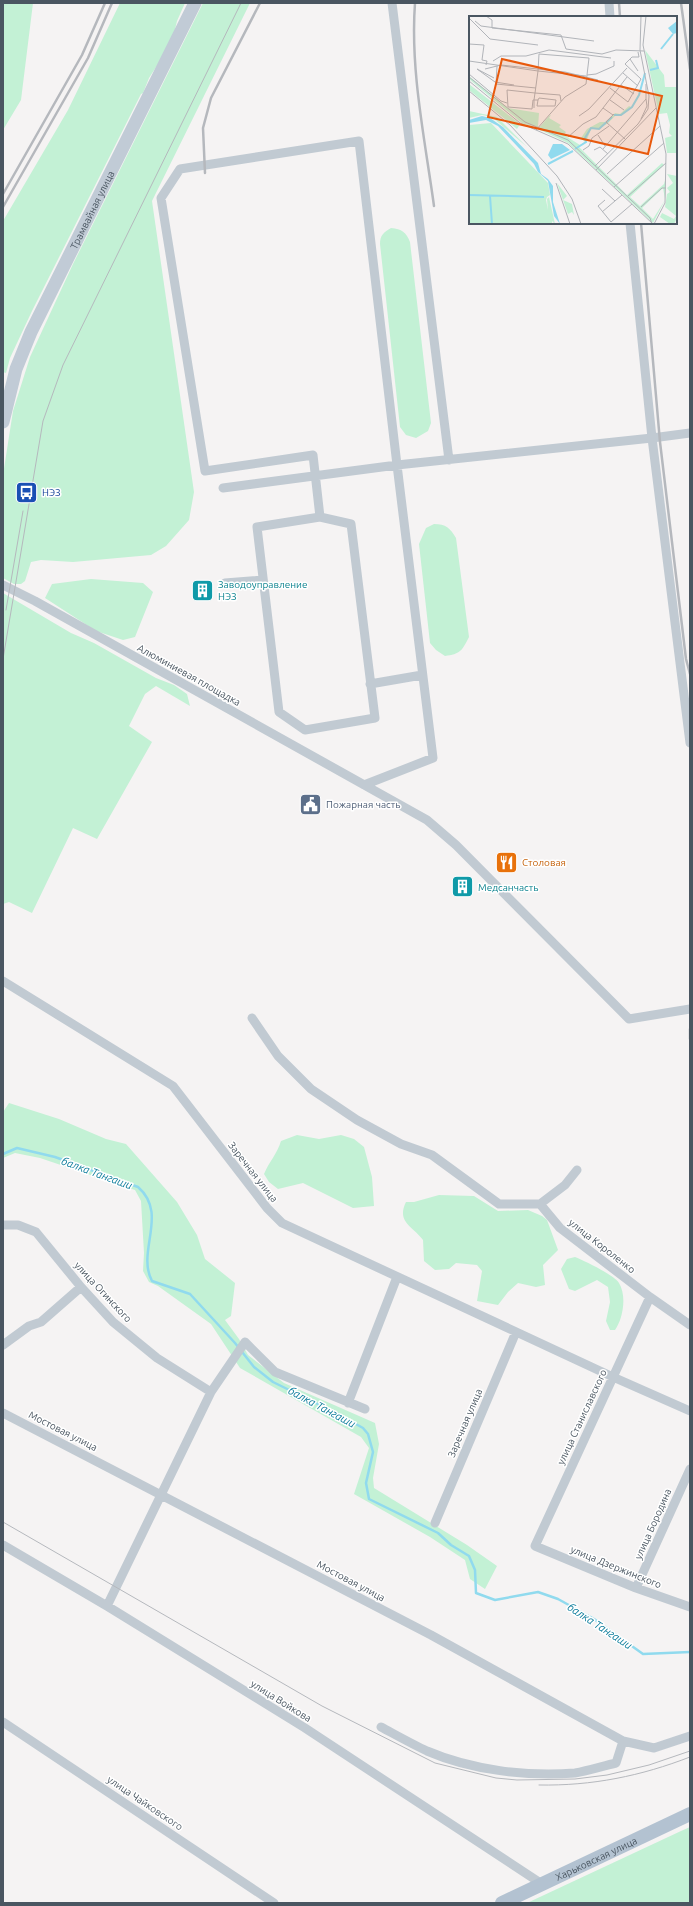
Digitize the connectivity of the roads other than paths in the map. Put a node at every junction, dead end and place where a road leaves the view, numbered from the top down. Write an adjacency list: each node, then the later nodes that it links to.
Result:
1 (195, 3): 6 (main road, Трамвайная улица)
2 (392, 3): 9 (street)
3 (609, 3): 4 (street)
4 (610, 16)
5 (630, 224): 8 (street)
6 (3, 422)
7 (690, 433): 8 (street)
8 (652, 438): 9 (street); 19 (street)
9 (449, 460): 10 (street)
10 (397, 466): 11 (street); 11 (street); 17 (street)
11 (315, 476): 12 (street); 13 (street)
12 (223, 488)
13 (320, 517): 14 (street); 18 (street)
14 (263, 580): 15 (street); 18 (street)
15 (225, 583)
16 (3, 585): 20 (street, Алюминиевая площадка)
17 (422, 675): 18 (street); 20 (street)
18 (370, 684)
19 (690, 743)
20 (364, 785): 22 (street, Алюминиевая площадка)
21 (3, 981): 27 (street, Заречная улица)
22 (690, 1009)
23 (252, 1018): 25 (street)
24 (577, 1170): 25 (street)
25 (540, 1204): 29 (street, улица Короленко)
26 (3, 1225): 28 (street, улица Огинского)
27 (397, 1277): 31 (street, Заречная улица); 35 (street)
28 (81, 1287): 32 (street); 34 (street, улица Огинского)
29 (650, 1297): 30 (street, улица Короленко); 33 (street, улица Станиславского)
30 (690, 1324)
31 (516, 1332): 33 (street, Заречная улица); 41 (street, Заречная улица)
32 (3, 1345)
33 (613, 1377): 37 (street, Заречная улица); 43 (street, улица Станиславского)
34 (211, 1392): 35 (street); 40 (street)
35 (348, 1403): 36 (street)
36 (365, 1409)
37 (690, 1411)
38 (3, 1413): 40 (street, Мостовая улица)
39 (690, 1469): 44 (street, улица Бородина)
40 (160, 1493): 45 (street); 50 (street, Мостовая улица)
41 (435, 1523)
42 (3, 1545): 45 (street, улица Войкова)
43 (535, 1546): 44 (street, улица Дзержинского)
44 (636, 1588): 46 (street, улица Дзержинского)
45 (107, 1606): 52 (street, улица Войкова)
46 (690, 1607)
47 (3, 1722): 53 (street, улица Чайковского)
48 (381, 1727): 50 (street)
49 (690, 1736): 50 (street, Мостовая улица)
50 (623, 1741)
51 (690, 1814): 52 (main road, Харьковская улица)
52 (542, 1884): 54 (main road, Харьковская улица)
53 (274, 1903)
54 (502, 1903)

